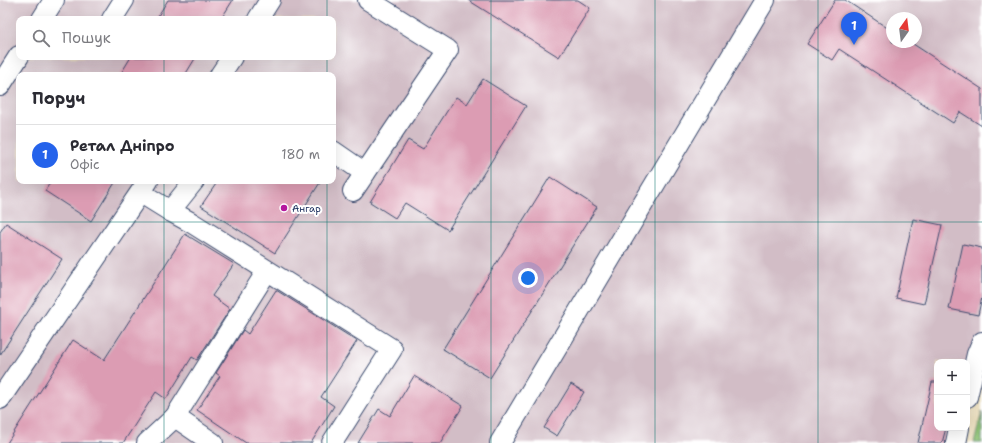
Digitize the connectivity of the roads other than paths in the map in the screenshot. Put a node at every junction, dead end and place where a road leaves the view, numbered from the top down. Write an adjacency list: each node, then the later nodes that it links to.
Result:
1 (54, 0): 6 (street)
2 (124, 0): 7 (street)
3 (270, 0): 8 (street)
4 (368, 0): 14 (street)
5 (764, 0): 28 (street)
6 (44, 16)
7 (114, 16)
8 (260, 16)
9 (16, 60): 12 (street)
10 (230, 60): 11 (street)
11 (222, 72)
12 (0, 86)
13 (336, 153): 14 (street)
14 (365, 173): 17 (street)
15 (192, 184): 18 (street)
16 (144, 187): 18 (street); 22 (street)
17 (354, 191)
18 (170, 211): 19 (street)
19 (268, 271): 23 (street); 27 (street)
20 (982, 342): 21 (street)
21 (968, 395)
22 (0, 399)
23 (175, 417): 25 (street); 26 (street)
24 (958, 431): 29 (street)
25 (147, 443)
26 (213, 443)
27 (332, 443)
28 (500, 443)
29 (956, 443)

